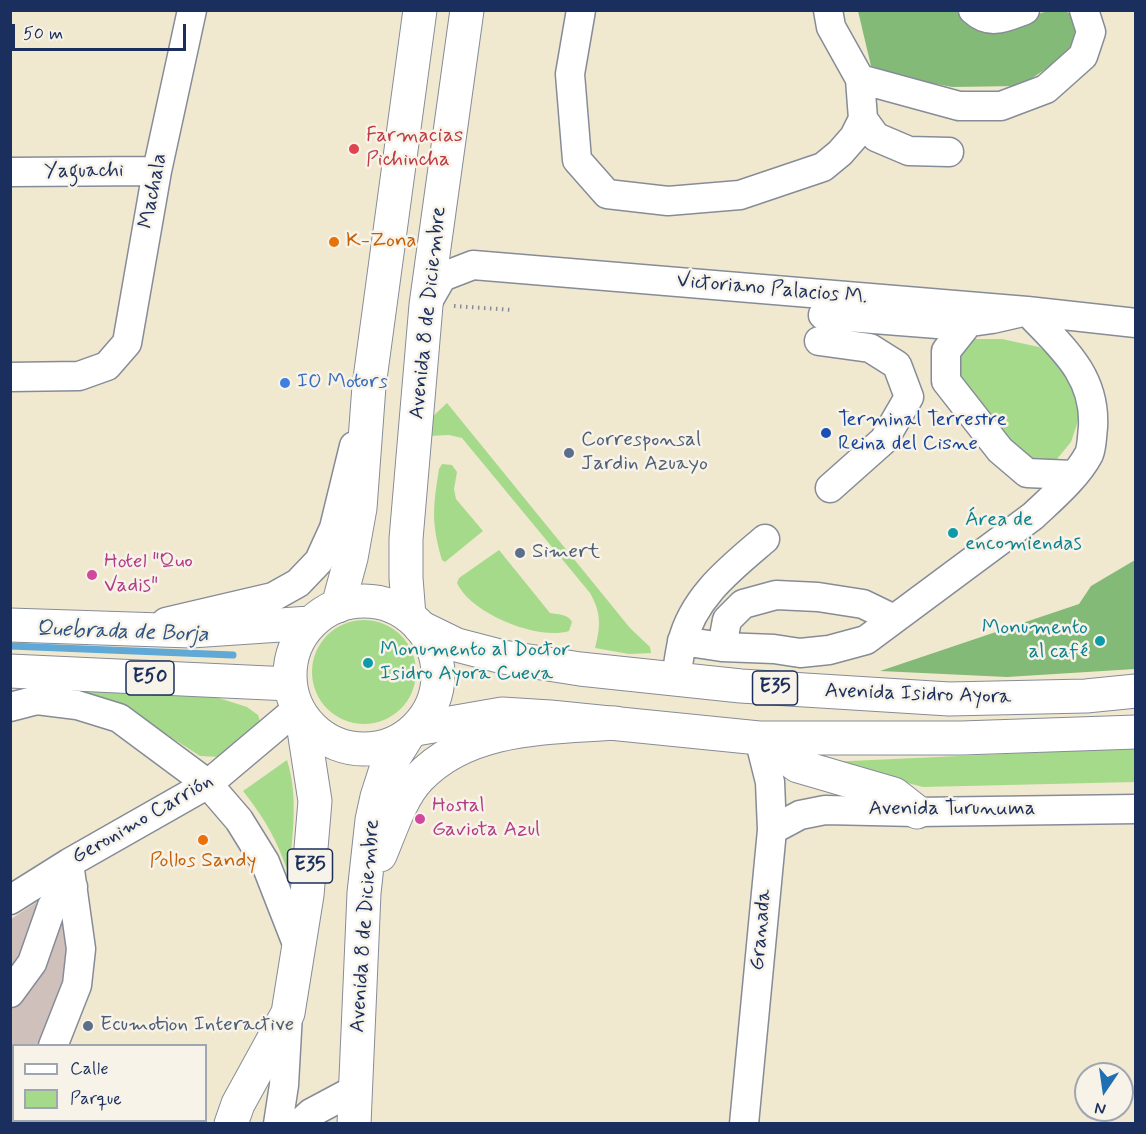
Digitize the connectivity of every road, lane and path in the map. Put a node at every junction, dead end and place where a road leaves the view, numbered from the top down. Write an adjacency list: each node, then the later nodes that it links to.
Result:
1 (192, 10): 12 (street, Machala)
2 (420, 10): 20 (main road)
3 (467, 10): 14 (main road, Avenida 8 de Diciembre)
4 (581, 10): 10 (street)
5 (828, 10): 9 (street)
6 (973, 10): 7 (street)
7 (1025, 10)
8 (1084, 10): 9 (street)
9 (860, 79): 10 (street)
10 (863, 119): 11 (street)
11 (949, 152)
12 (157, 171): 13 (street, Yaguachi); 19 (street, Machala)
13 (10, 172)
14 (436, 305): 15 (path); 16 (street, Victoriano Palacios M.); 26 (main road, Avenida 8 de Diciembre)
15 (513, 310)
16 (1027, 311): 17 (street); 18 (street, Victoriano Palacios M.); 21 (street)
17 (969, 322): 21 (street); 22 (street)
18 (1136, 323)
19 (10, 377)
20 (369, 386): 24 (main road); 29 (street)
21 (1074, 475): 25 (street)
22 (830, 488)
23 (765, 539): 30 (street)
24 (338, 606): 26 (main road, E35); 27 (main road, E35)
25 (894, 619): 31 (street); 31 (street)
26 (415, 622): 33 (main road, Avenida Isidro Ayora / E35); 38 (main road)
27 (310, 623): 29 (main road, E50); 35 (main road, E35)
28 (10, 625): 29 (main road, E50)
29 (131, 630)
30 (682, 641): 31 (street); 33 (street)
31 (722, 647)
32 (10, 671): 35 (main road, E50)
33 (676, 680): 34 (main road, Avenida Isidro Ayora / E35)
34 (1136, 691)
35 (296, 704): 38 (main road); 41 (street, Geronimo Carrión); 48 (main road, E35)
36 (10, 707): 41 (street)
37 (615, 723): 38 (main road, Avenida Isidro Ayora); 40 (main road, Avenida Isidro Ayora); 46 (main road)
38 (412, 732): 46 (main road, Avenida 8 de Diciembre)
39 (1136, 732): 40 (main road, Avenida Isidro Ayora)
40 (759, 738): 43 (main road); 44 (street, Granada)
41 (208, 784): 45 (street, Geronimo Carrión); 48 (street)
42 (1136, 809): 43 (street, Avenida Turunuma)
43 (917, 812): 44 (street, Avenida Turunuma)
44 (772, 830): 57 (street, Granada)
45 (71, 875): 47 (street, Geronimo Carrión); 49 (street); 51 (street)
46 (364, 893): 52 (main road, Avenida 8 de Diciembre)
47 (10, 900)
48 (299, 949): 50 (main road, E35)
49 (10, 993)
50 (288, 1013): 53 (main road, E35); 54 (street)
51 (54, 1044)
52 (356, 1089): 55 (street); 56 (main road, Avenida 8 de Diciembre)
53 (231, 1124)
54 (278, 1124)
55 (299, 1124)
56 (354, 1124)
57 (744, 1124)

